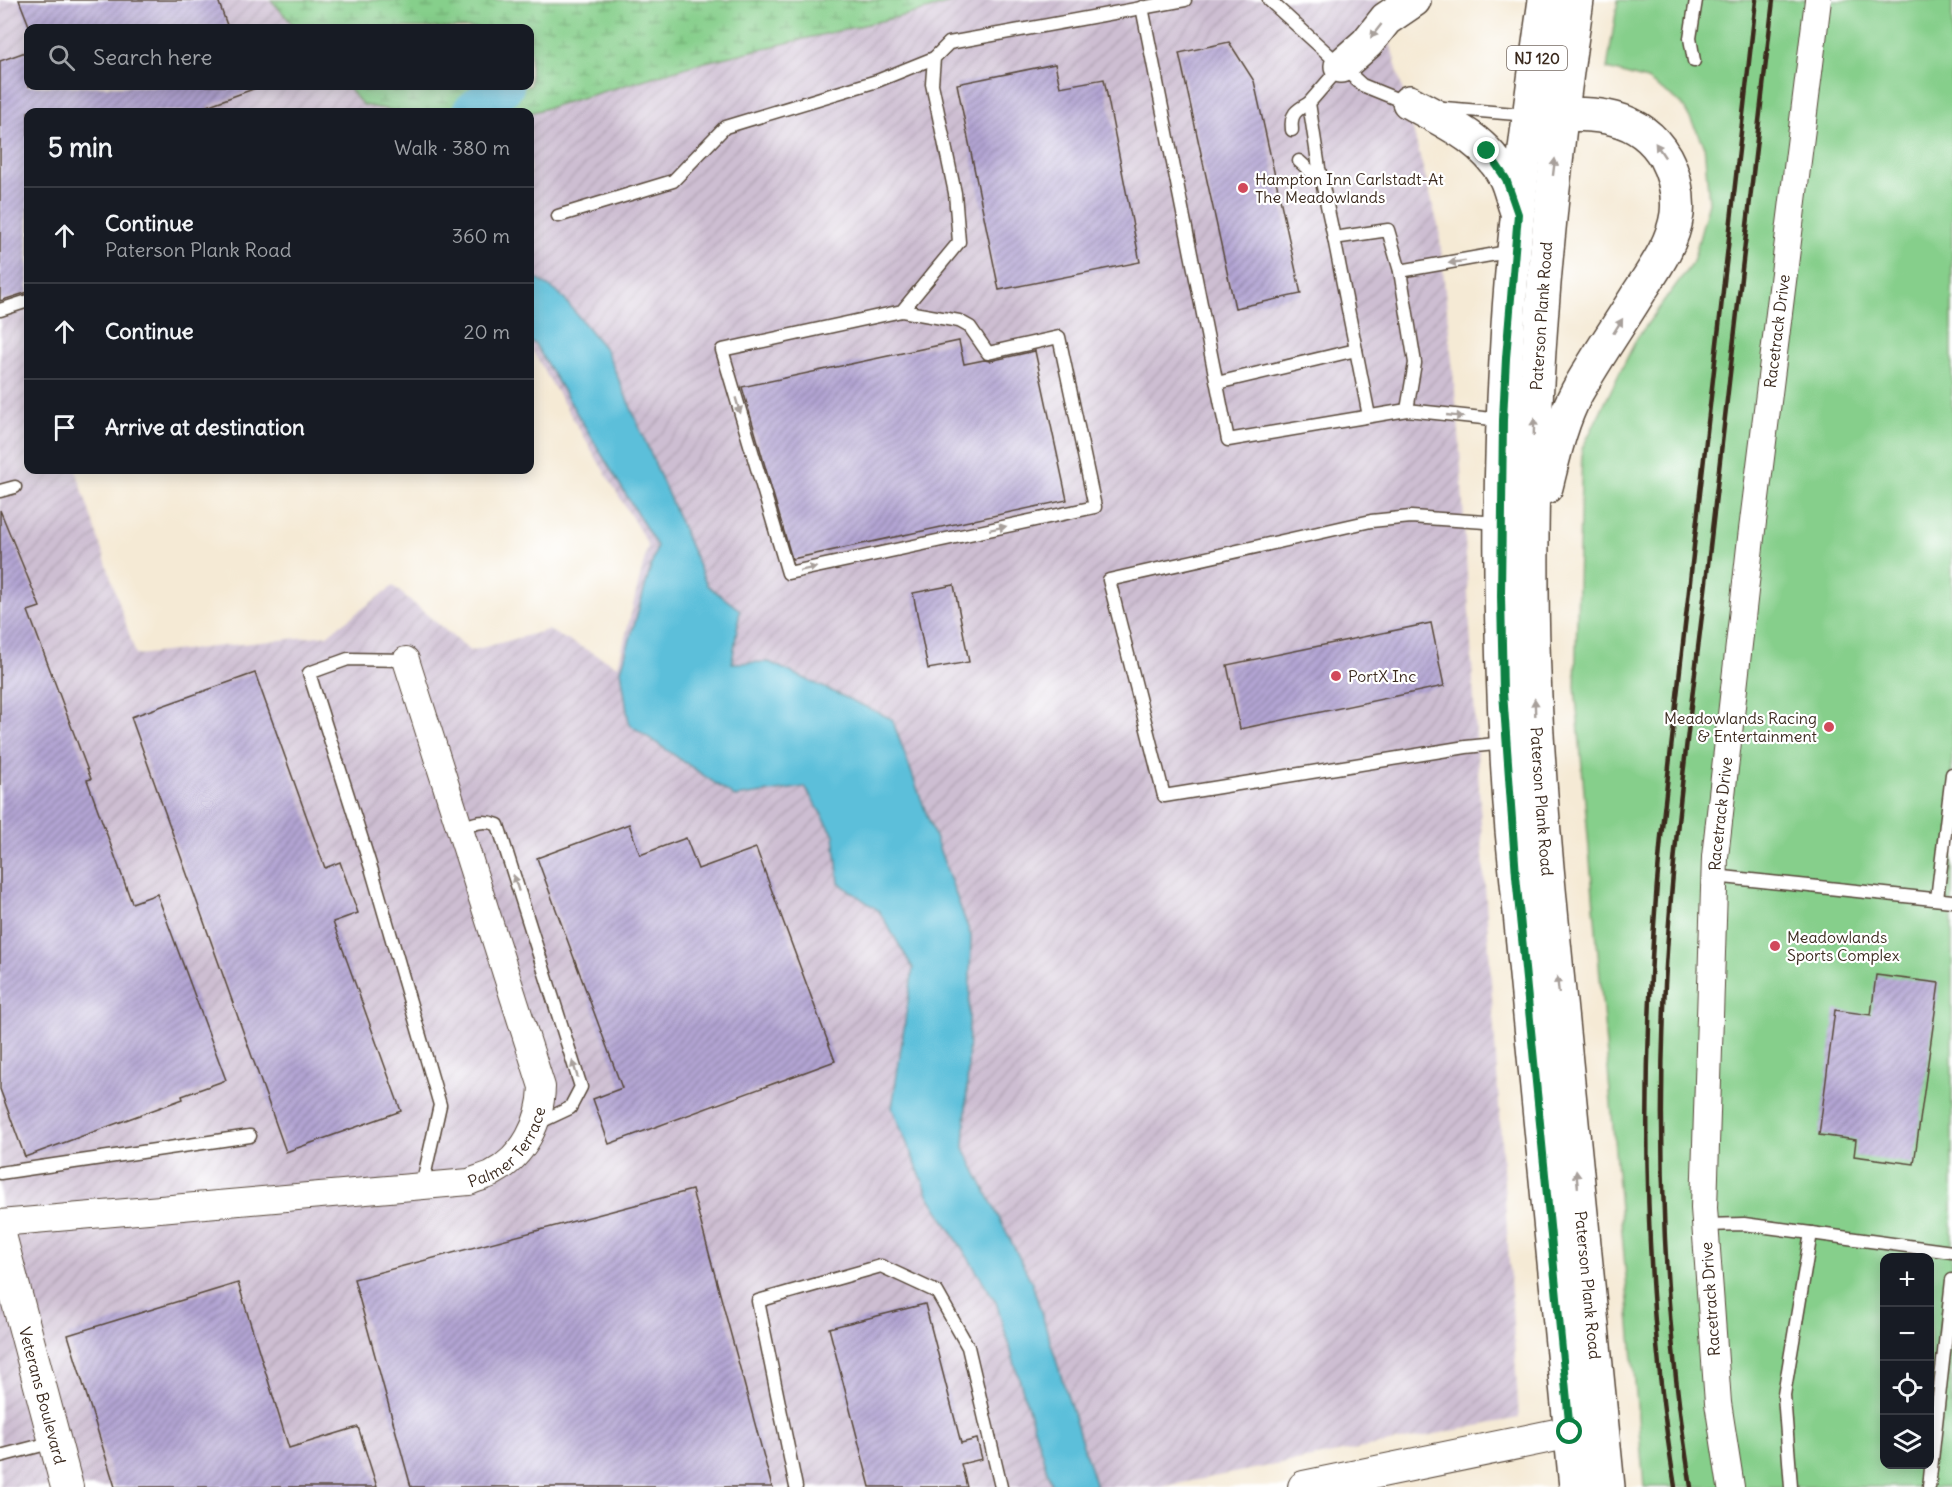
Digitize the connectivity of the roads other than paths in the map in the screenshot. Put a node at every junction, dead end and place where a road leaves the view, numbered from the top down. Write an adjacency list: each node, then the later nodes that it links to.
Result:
1 (1185, 0): 8 (lane)
2 (1269, 0): 11 (lane)
3 (1414, 0): 11 (main road, one-way to 11)
4 (1545, 0): 15 (main road, Paterson Plank Road / NJ 120)
5 (1577, 0): 14 (main road, NJ 120)
6 (1696, 0): 10 (lane)
7 (1818, 0): 40 (street, Racetrack Drive)
8 (1142, 7): 9 (lane); 28 (lane)
9 (934, 58): 20 (lane); 26 (lane)
10 (1694, 61)
11 (1341, 66): 12 (lane); 13 (lane)
12 (1409, 102): 15 (lane); 19 (main road)
13 (1309, 103): 16 (lane); 18 (lane)
14 (1561, 114): 15 (main road); 35 (main road, Paterson Plank Road / NJ 120, one-way to 14); 35 (main road, one-way to 14)
15 (1528, 115): 19 (main road, Paterson Plank Road / NJ 120)
16 (1292, 130)
17 (1299, 161): 18 (lane)
18 (1322, 182): 21 (lane)
19 (1518, 214): 22 (main road, Paterson Plank Road / NJ 120)
20 (558, 216)
21 (1334, 238): 23 (lane); 27 (lane)
22 (1514, 251): 23 (lane, one-way to 23); 31 (main road, Paterson Plank Road / NJ 120)
23 (1400, 271): 29 (lane)
24 (24, 302): 25 (lane)
25 (0, 310)
26 (902, 311): 26 (lane, one-way to 26)
27 (1356, 350): 28 (lane); 30 (lane)
28 (1216, 383): 30 (lane)
29 (1407, 410): 30 (lane); 31 (lane, one-way to 31)
30 (1370, 416)
31 (1503, 420): 34 (main road, Paterson Plank Road / NJ 120)
32 (15, 487): 33 (lane)
33 (0, 491)
34 (1501, 523): 37 (main road, Paterson Plank Road / NJ 120); 37 (lane)
35 (1532, 548): 53 (main road, Paterson Plank Road / NJ 120, one-way to 35)
36 (406, 660): 39 (street, Palmer Terrace); 46 (lane)
37 (1505, 743): 54 (main road, Paterson Plank Road / NJ 120)
38 (1952, 774): 41 (lane)
39 (460, 829): 43 (street, Palmer Terrace); 43 (lane, one-way to 39)
40 (1714, 876): 41 (lane); 48 (street, Racetrack Drive)
41 (1937, 899): 42 (lane)
42 (1952, 901)
43 (536, 1123): 46 (street, Palmer Terrace)
44 (250, 1136): 45 (lane)
45 (0, 1173)
46 (422, 1186): 47 (street, Palmer Terrace)
47 (0, 1222)
48 (1705, 1225): 49 (lane); 63 (street, Racetrack Drive)
49 (1811, 1233): 51 (lane); 64 (lane)
50 (0, 1235): 55 (street, Veterans Boulevard)
51 (1952, 1252)
52 (1952, 1280): 65 (lane)
53 (1602, 1426): 54 (street); 62 (main road, Paterson Plank Road / NJ 120)
54 (1570, 1432): 60 (street); 61 (main road, Paterson Plank Road / NJ 120)
55 (55, 1442): 56 (lane); 57 (street, Veterans Boulevard)
56 (0, 1456)
57 (67, 1487)
58 (796, 1487): 59 (lane)
59 (1001, 1487)
60 (1304, 1487)
61 (1576, 1487)
62 (1608, 1487)
63 (1731, 1487)
64 (1791, 1487)
65 (1929, 1487)

